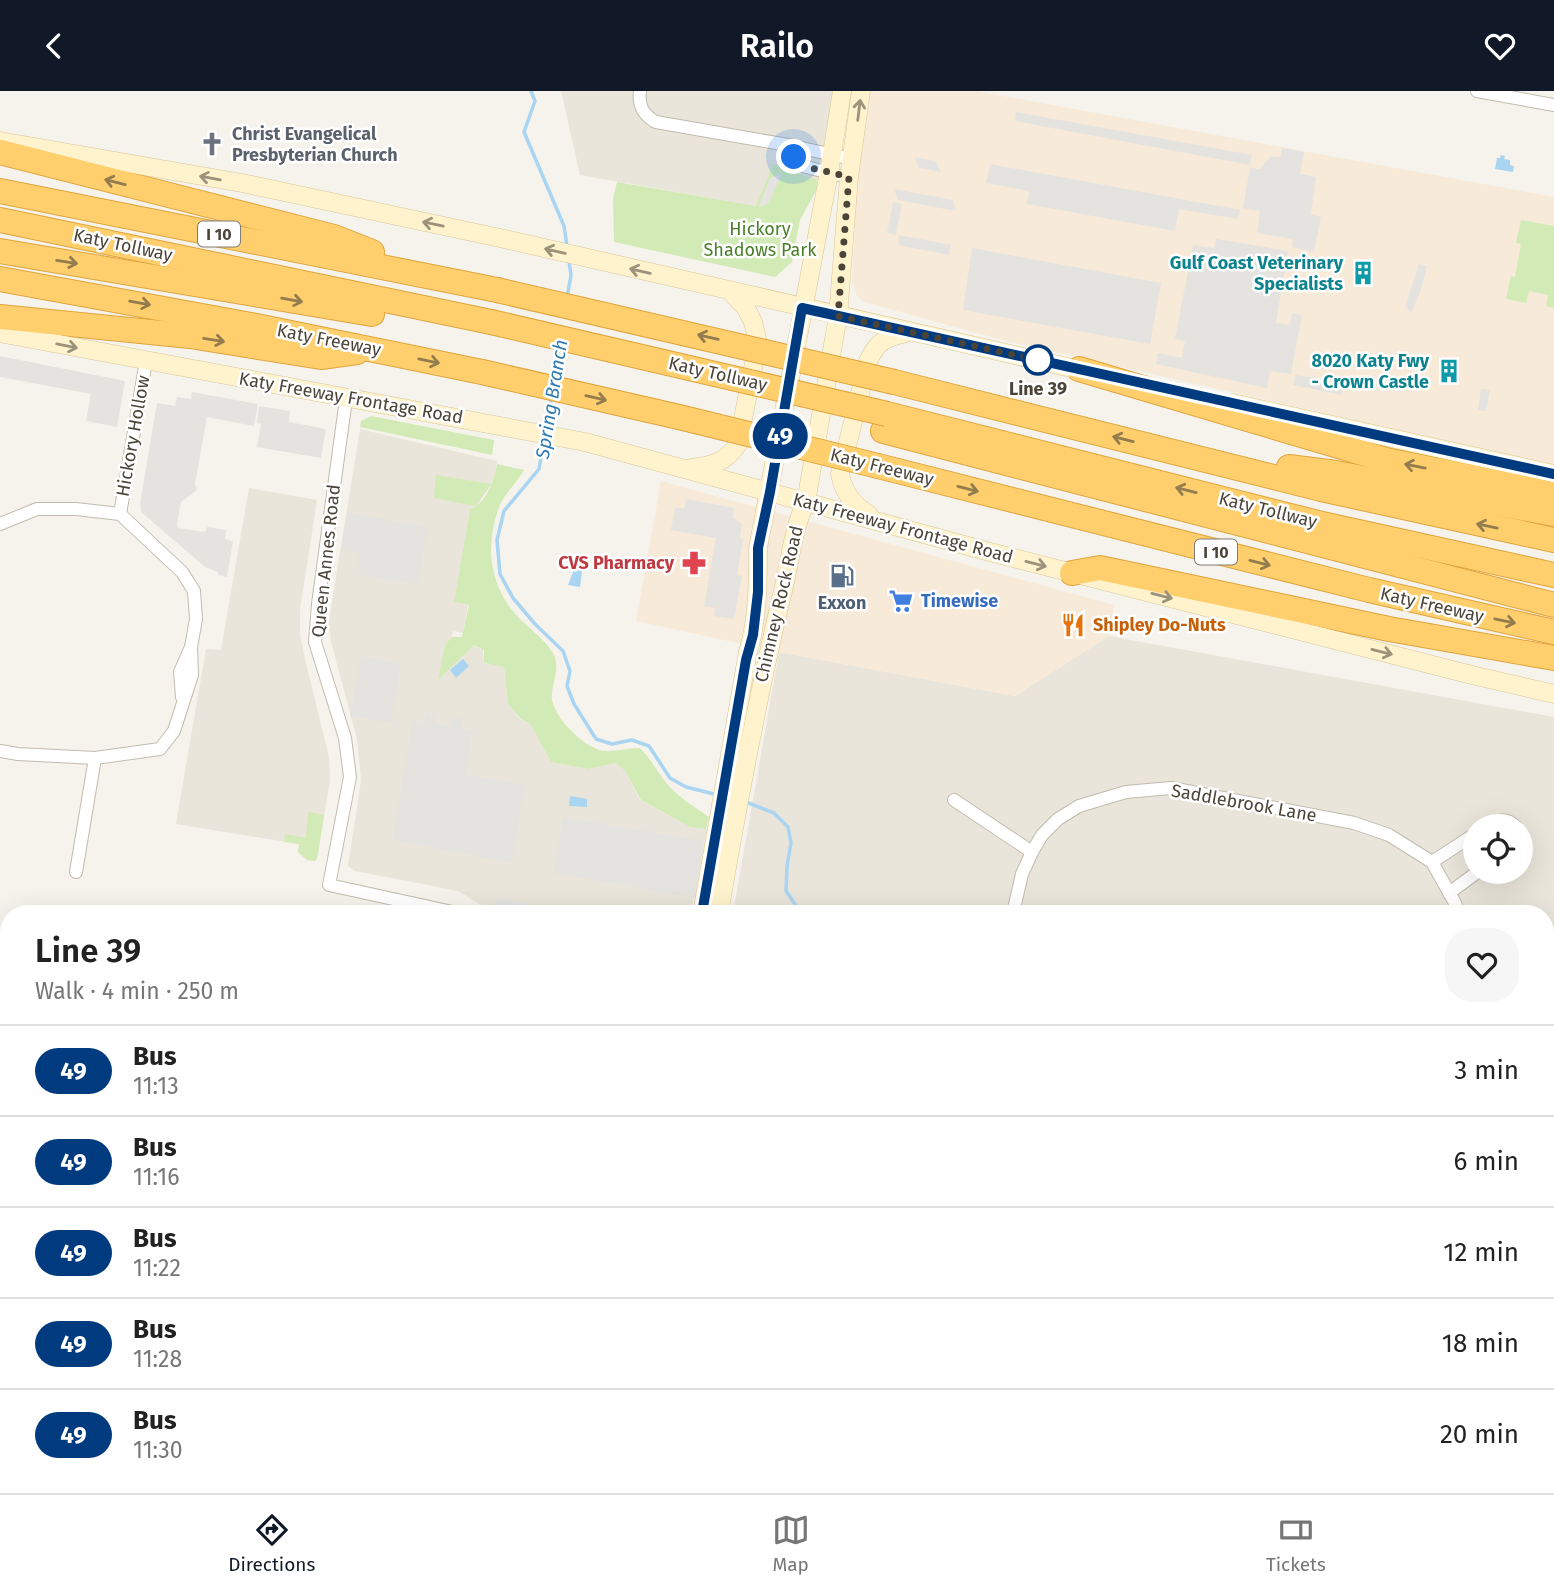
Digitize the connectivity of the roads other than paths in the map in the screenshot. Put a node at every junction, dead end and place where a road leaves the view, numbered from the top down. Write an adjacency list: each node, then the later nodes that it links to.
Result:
1 (640, 91): 7 (street)
2 (842, 91): 10 (main road, Chimney Rock Road)
3 (861, 91): 9 (main road, Chimney Rock Road, one-way to 3)
4 (1477, 91): 5 (street)
5 (1554, 105)
6 (0, 141): 17 (main road, one-way to 6)
7 (788, 145): 10 (street); 10 (street)
8 (0, 152): 15 (highway, one-way to 8)
9 (852, 159): 10 (street); 11 (main road, Chimney Rock Road)
10 (831, 164): 11 (street); 18 (main road, Chimney Rock Road)
11 (849, 177): 19 (main road, Chimney Rock Road)
12 (0, 191): 15 (highway, I 10)
13 (0, 220): 21 (highway, Katy Tollway)
14 (0, 251): 21 (highway, Katy Tollway, one-way to 21)
15 (438, 277): 29 (highway, I 10, one-way to 15, bridge)
16 (0, 279): 24 (highway, Katy Freeway / I 10, one-way to 24)
17 (730, 292): 18 (main road); 30 (main road)
18 (802, 308): 19 (main road); 32 (main road, Chimney Rock Road)
19 (838, 316): 23 (main road); 34 (main road, Chimney Rock Road)
20 (0, 317): 24 (highway, one-way to 24)
21 (489, 331): 28 (highway, Katy Tollway, bridge)
22 (0, 333): 25 (main road, Katy Freeway Frontage Road, one-way to 25)
23 (910, 333): 26 (main road); 37 (main road)
24 (376, 350): 45 (highway, Katy Freeway / I 10, one-way to 45, bridge)
25 (146, 361): 27 (main road, Katy Freeway Frontage Road); 35 (street, Hickory Hollow)
26 (1079, 369): 31 (main road); 33 (highway, one-way to 26)
27 (346, 399): 30 (main road, Katy Freeway Frontage Road); 61 (street, Queen Annes Road)
28 (885, 423): 39 (highway, Katy Tollway); 42 (highway, Katy Tollway, one-way to 28)
29 (1175, 452): 36 (highway); 40 (highway, I 10, one-way to 29)
30 (684, 469): 32 (main road, Katy Freeway Frontage Road)
31 (1554, 474)
32 (770, 492): 34 (main road, Katy Freeway Frontage Road); 47 (main road, Chimney Rock Road)
33 (1554, 494)
34 (806, 502): 37 (main road, Katy Freeway Frontage Road); 48 (main road, Chimney Rock Road)
35 (120, 514): 38 (street); 52 (street, Hickory Hollow)
36 (1554, 515)
37 (876, 520): 41 (main road, Katy Freeway Frontage Road, one-way to 41)
38 (0, 524)
39 (1257, 529): 43 (highway); 44 (highway)
40 (1554, 540)
41 (1072, 573): 46 (highway); 49 (main road, Katy Freeway Frontage Road, one-way to 49)
42 (1554, 575)
43 (1554, 590)
44 (1554, 605)
45 (1554, 632)
46 (1554, 658)
47 (746, 660): 48 (main road); 51 (main road, Chimney Rock Road)
48 (765, 664): 51 (main road, Chimney Rock Road)
49 (1554, 694)
50 (0, 751): 52 (street)
51 (738, 757): 54 (main road, Chimney Rock Road)
52 (95, 758): 58 (street)
53 (954, 800): 56 (street)
54 (725, 830): 62 (main road, Chimney Rock Road); 63 (main road, Chimney Rock Road)
55 (1463, 842): 57 (street)
56 (1032, 852): 57 (street, Saddlebrook Lane); 64 (street, Saddlebrook Lane)
57 (1432, 862): 60 (street, Saddlebrook Lane)
58 (76, 872)
59 (1463, 883): 60 (street)
60 (1449, 893): 65 (street, Saddlebrook Lane)
61 (420, 905)
62 (704, 905)
63 (720, 905)
64 (1015, 905)
65 (1454, 905)

